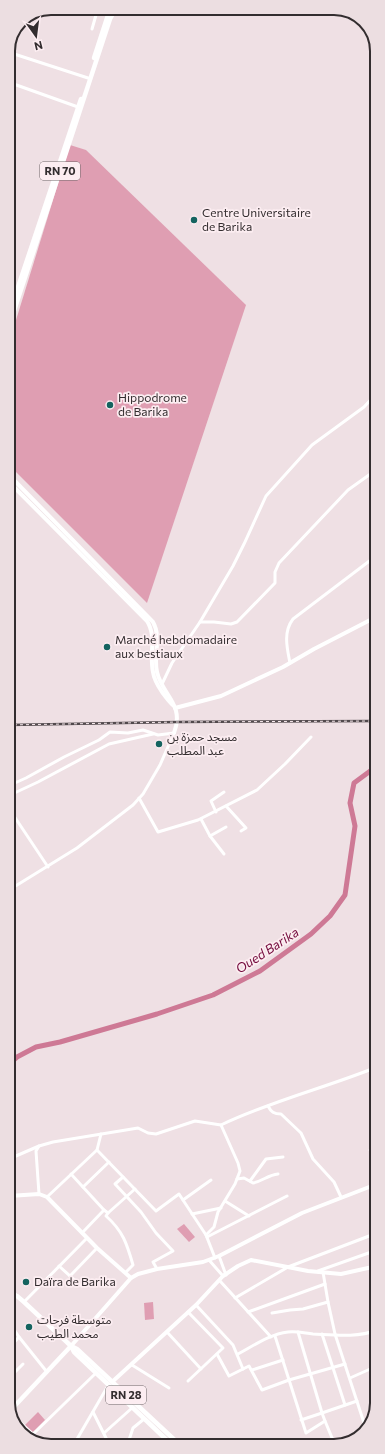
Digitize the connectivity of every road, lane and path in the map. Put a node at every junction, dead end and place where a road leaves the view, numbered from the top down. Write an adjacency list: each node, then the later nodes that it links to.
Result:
1 (96, 15): 4 (street)
2 (109, 15): 6 (main road, RN 70)
3 (109, 15): 9 (main road, RN 70)
4 (92, 29)
5 (15, 54): 6 (street)
6 (88, 78): 8 (main road, RN 70)
7 (15, 84): 8 (street)
8 (78, 107): 9 (main road, RN 70)
9 (58, 171): 10 (main road, RN 70)
10 (22, 279): 11 (main road, RN 70); 12 (main road, RN 70)
11 (15, 298)
12 (15, 304)
13 (370, 400): 19 (street)
14 (370, 474): 19 (street)
15 (15, 481): 21 (street)
16 (15, 488): 21 (street)
17 (370, 561): 20 (street)
18 (370, 620): 20 (street)
19 (200, 622): 21 (street)
20 (290, 663): 22 (street)
21 (160, 685): 22 (street)
22 (175, 707): 23 (street)
23 (174, 733): 24 (street); 29 (street)
24 (154, 734): 26 (street); 28 (street)
25 (311, 737): 30 (street)
26 (15, 783)
27 (224, 792): 31 (street)
28 (15, 793)
29 (139, 798): 33 (street); 38 (street)
30 (226, 806): 31 (street); 35 (street)
31 (216, 812): 33 (street)
32 (15, 818): 38 (street)
33 (201, 819): 36 (street)
34 (226, 827): 36 (street)
35 (241, 831)
36 (210, 836): 37 (street)
37 (224, 854)
38 (48, 867): 39 (street)
39 (15, 886)
40 (370, 1070): 41 (street)
41 (268, 1106): 42 (street); 63 (street)
42 (221, 1125): 43 (street); 52 (street)
43 (101, 1134): 44 (street); 45 (street)
44 (39, 1146): 46 (street); 58 (street)
45 (97, 1150): 48 (street); 49 (street)
46 (15, 1156)
47 (283, 1157): 54 (street)
48 (109, 1162): 51 (street); 55 (street)
49 (71, 1174): 55 (street); 62 (street)
50 (278, 1174): 54 (street)
51 (123, 1177): 57 (street); 60 (street)
52 (237, 1179): 54 (street); 65 (street)
53 (211, 1180): 64 (street)
54 (250, 1181)
55 (83, 1187): 67 (street)
56 (370, 1187): 63 (street)
57 (135, 1189): 60 (street); 64 (street)
58 (39, 1194): 59 (street); 62 (street)
59 (15, 1196)
60 (126, 1196): 68 (street); 82 (street)
61 (287, 1196): 70 (street)
62 (47, 1197): 71 (street)
63 (341, 1197): 77 (street)
64 (183, 1200): 69 (street)
65 (225, 1201): 66 (street); 70 (street)
66 (221, 1208): 69 (street); 72 (street)
67 (104, 1210): 68 (street); 71 (street)
68 (108, 1213): 83 (street)
69 (192, 1214): 72 (street)
70 (249, 1216): 72 (street)
71 (82, 1233): 74 (street)
72 (206, 1236): 77 (street)
73 (370, 1236): 80 (street)
74 (87, 1238): 75 (street); 79 (street)
75 (97, 1248): 83 (street); 87 (street)
76 (370, 1253): 84 (street)
77 (217, 1257): 78 (street); 86 (street)
78 (209, 1260): 82 (street); 86 (street)
79 (59, 1266): 87 (street); 95 (street)
80 (288, 1267): 84 (street); 86 (street); 94 (street)
81 (370, 1268): 85 (street)
82 (157, 1269): 88 (street)
83 (126, 1272): 88 (street)
84 (317, 1272): 85 (street)
85 (324, 1272): 90 (street)
86 (225, 1275): 89 (street)
87 (70, 1276): 91 (street)
88 (131, 1278): 110 (street)
89 (220, 1281): 94 (street); 97 (street)
90 (325, 1284): 96 (street); 99 (street)
91 (80, 1285)
92 (15, 1294): 93 (street)
93 (17, 1296): 95 (main road, RN 28)
94 (236, 1298): 99 (street)
95 (24, 1302): 110 (main road, RN 28)
96 (328, 1302): 100 (street); 106 (street)
97 (196, 1305): 98 (street); 112 (street)
98 (188, 1312): 102 (street); 111 (street)
99 (248, 1312): 107 (street)
100 (272, 1313)
101 (15, 1331): 108 (street)
102 (167, 1332): 116 (street); 118 (street)
103 (298, 1332): 105 (street); 107 (street); 125 (street)
104 (370, 1333): 106 (street)
105 (322, 1334): 106 (street); 117 (street)
106 (335, 1334): 115 (street)
107 (273, 1336): 112 (street); 113 (street)
108 (19, 1337): 109 (street); 123 (street)
109 (15, 1341)
110 (71, 1346): 123 (main road); 124 (main road, RN 28); 129 (main road, RN 28)
111 (217, 1354): 118 (street); 119 (street)
112 (238, 1354): 119 (street)
113 (283, 1360): 121 (street); 127 (street)
114 (23, 1364): 122 (street)
115 (345, 1364): 117 (street); 126 (street)
116 (132, 1365): 129 (street); 131 (street)
117 (332, 1368): 125 (street); 134 (street)
118 (201, 1369): 128 (street)
119 (243, 1369): 121 (street)
120 (370, 1369): 126 (street)
121 (252, 1370): 127 (street)
122 (15, 1372)
123 (46, 1372): 133 (main road)
124 (96, 1373): 130 (main road, RN 28); 144 (street)
125 (312, 1374): 127 (street); 137 (street)
126 (350, 1378): 132 (street)
127 (289, 1380): 140 (street)
128 (188, 1381)
129 (112, 1382): 130 (street); 149 (main road, RN 28)
130 (108, 1386): 135 (main road, RN 28); 136 (street)
131 (169, 1388)
132 (357, 1401): 134 (street); 142 (street)
133 (15, 1405)
134 (345, 1405): 137 (street)
135 (132, 1408): 138 (main road, RN 28); 143 (street)
136 (93, 1412): 143 (street); 145 (street)
137 (322, 1413): 140 (street); 141 (street)
138 (144, 1419): 147 (street); 148 (main road, RN 28)
139 (19, 1420): 144 (street)
140 (302, 1420): 141 (street)
141 (325, 1421): 150 (street)
142 (365, 1421)
143 (104, 1433): 146 (street)
144 (33, 1434)
145 (77, 1439)
146 (107, 1439)
147 (130, 1439)
148 (166, 1439)
149 (174, 1439)
150 (332, 1439)

